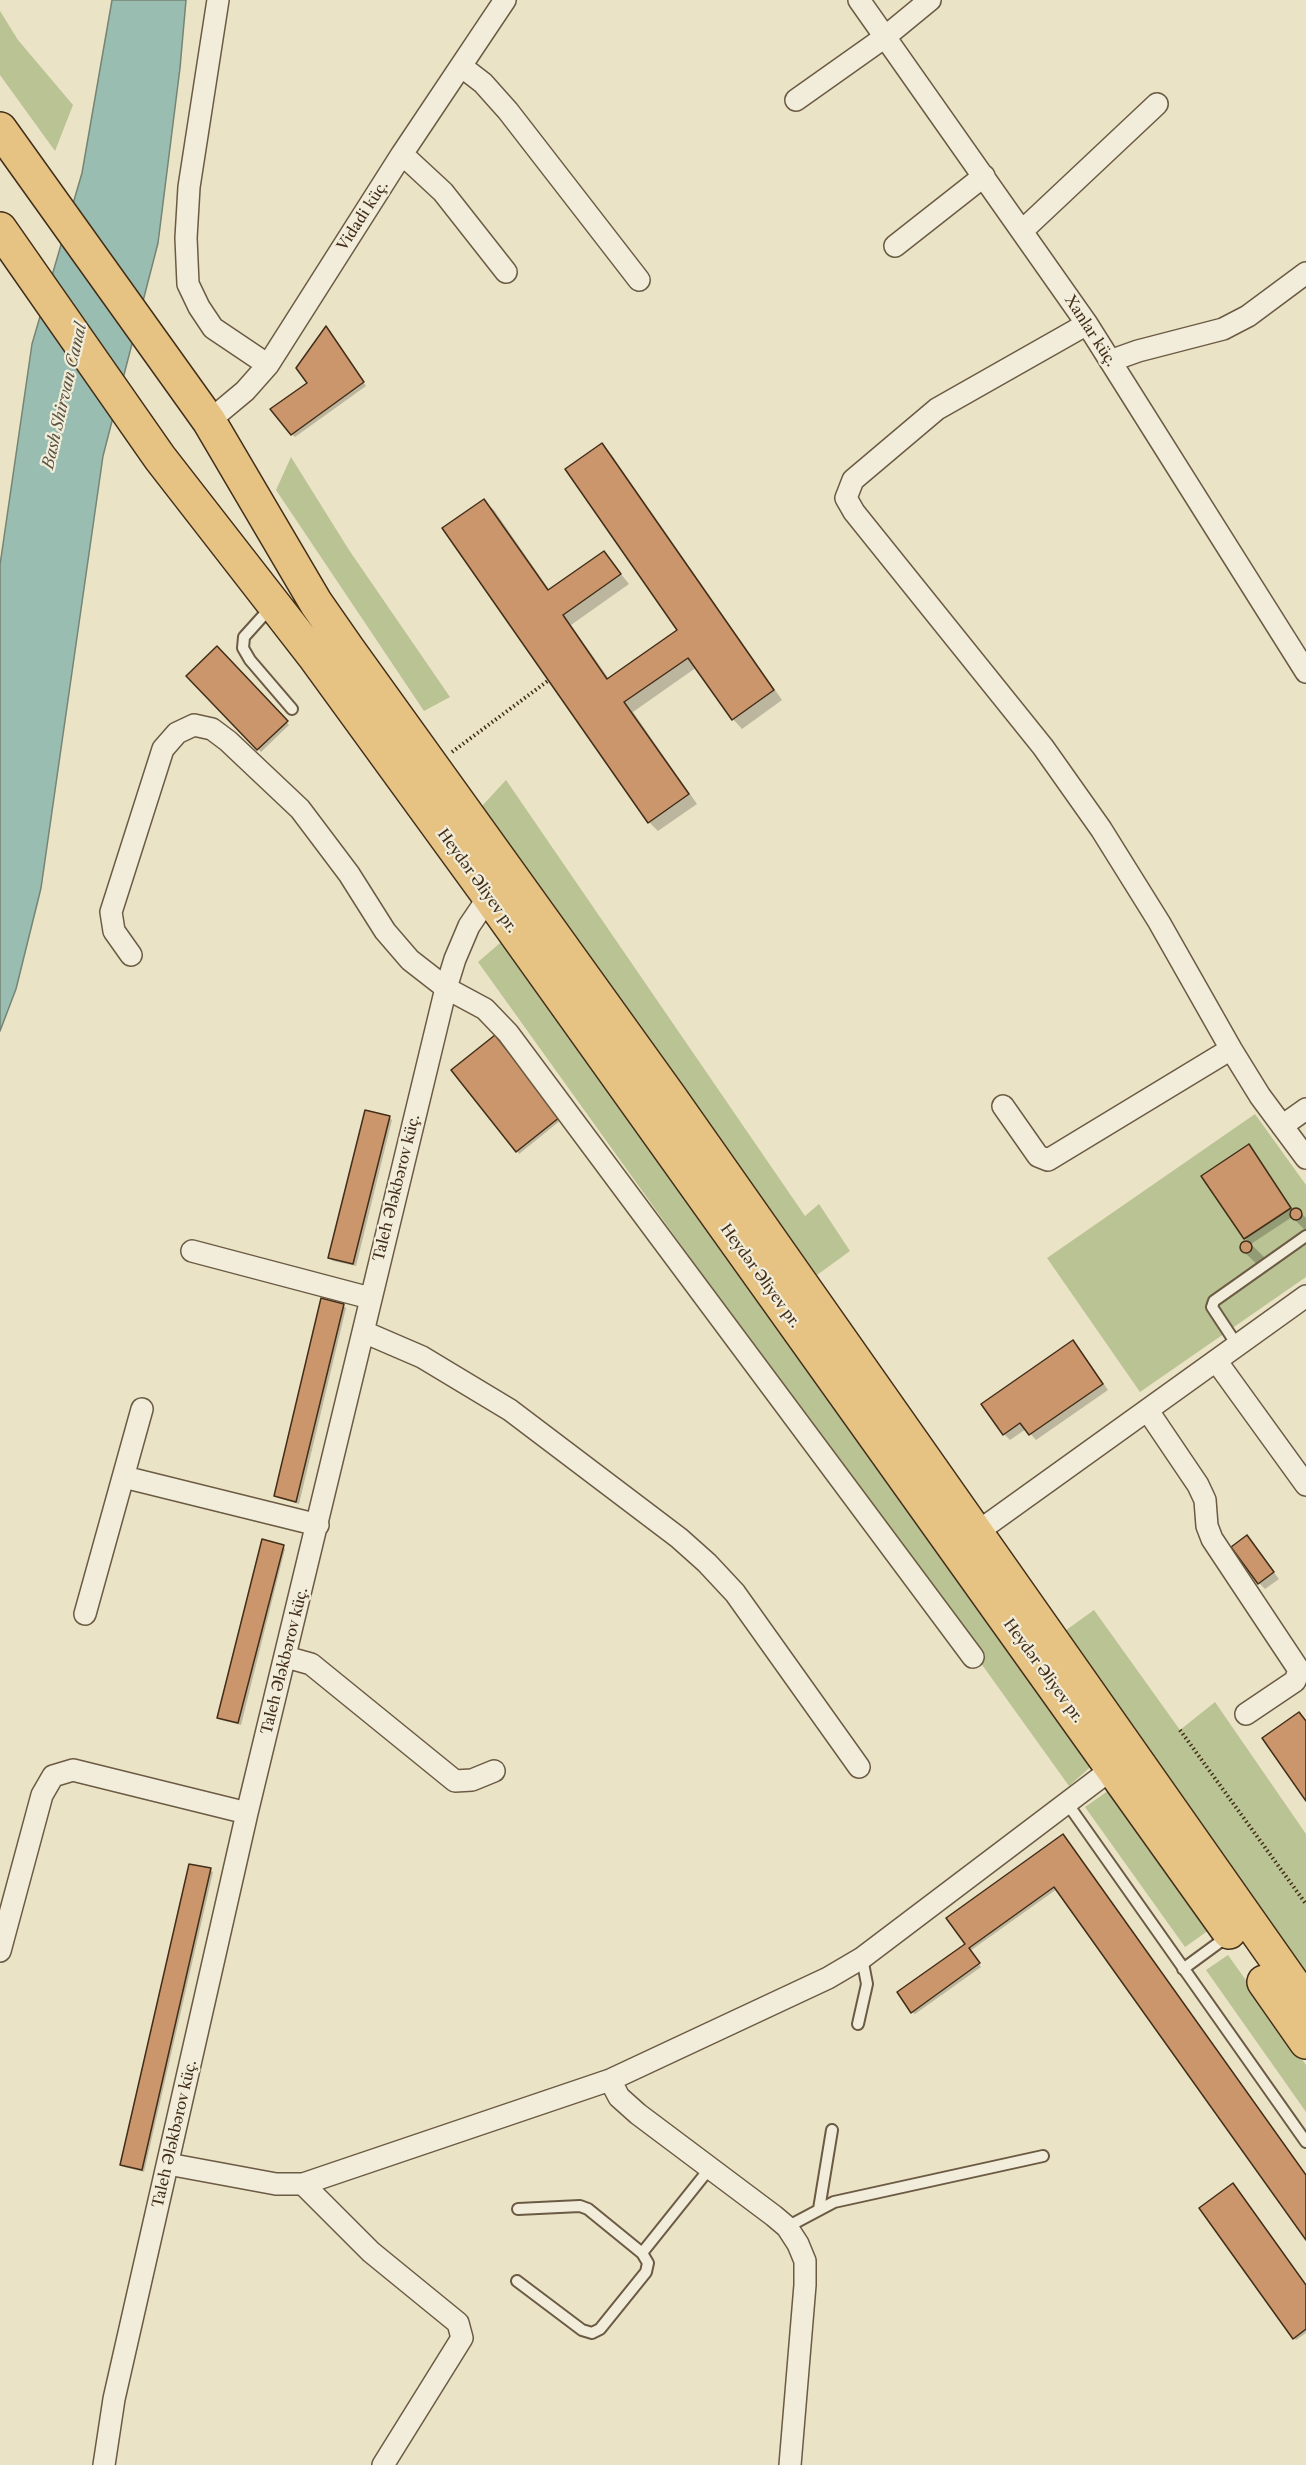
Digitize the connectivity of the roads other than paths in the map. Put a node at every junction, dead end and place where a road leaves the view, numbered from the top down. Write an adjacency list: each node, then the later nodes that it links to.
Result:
1 (218, 0): 20 (street)
2 (505, 0): 6 (street, Vidadi küç.)
3 (859, 0): 5 (street, Xanlar küç.)
4 (930, 0): 5 (street)
5 (885, 37): 7 (street); 11 (street, Xanlar küç.)
6 (461, 66): 10 (street, Vidadi küç.); 17 (street)
7 (796, 100)
8 (1157, 104): 13 (street)
9 (0, 129): 21 (main road, Heydər Əliyev pr.)
10 (402, 154): 15 (street); 20 (street, Vidadi küç.)
11 (984, 176): 13 (street, Xanlar küç.); 14 (street)
12 (1, 229): 23 (main road, Heydər Əliyev pr.)
13 (1022, 231): 18 (street, Xanlar küç.)
14 (895, 246)
15 (506, 272)
16 (1306, 273): 19 (street)
17 (639, 280)
18 (1087, 324): 19 (street, Xanlar küç.); 30 (street)
19 (1110, 361): 25 (street, Xanlar küç.)
20 (268, 365): 21 (street, Vidadi küç.)
21 (209, 420): 22 (main road, Heydər Əliyev pr.)
22 (247, 487): 23 (main road); 27 (main road, Heydər Əliyev pr.)
23 (205, 517): 24 (main road, Heydər Əliyev pr.)
24 (274, 604): 26 (lane); 27 (main road, Heydər Əliyev pr.)
25 (1306, 672)
26 (292, 709)
27 (499, 884): 29 (street, Taleh Ələkbərov küç.); 47 (main road, Heydər Əliyev pr.); 54 (main road, Heydər Əliyev pr.)
28 (132, 955): 29 (street)
29 (446, 987): 38 (street, Taleh Ələkbərov küç.); 50 (street)
30 (1231, 1049): 31 (street); 33 (street)
31 (1003, 1106)
32 (1306, 1109): 33 (street)
33 (1282, 1126): 34 (street)
34 (1306, 1158)
35 (1306, 1236): 40 (lane)
36 (192, 1251): 38 (street)
37 (1306, 1296): 40 (street)
38 (370, 1298): 39 (street, Taleh Ələkbərov küç.)
39 (364, 1332): 46 (street, Taleh Ələkbərov küç.); 53 (street)
40 (1237, 1345): 41 (street)
41 (1217, 1362): 43 (street); 45 (street)
42 (142, 1410): 44 (street)
43 (1148, 1411): 47 (street); 51 (street)
44 (124, 1476): 46 (street); 48 (street)
45 (1306, 1485)
46 (318, 1526): 49 (street, Taleh Ələkbərov küç.)
47 (976, 1533): 62 (main road, Heydər Əliyev pr.)
48 (85, 1614)
49 (286, 1657): 55 (street); 57 (street, Taleh Ələkbərov küç.)
50 (973, 1657)
51 (1302, 1673): 52 (street)
52 (1246, 1714)
53 (859, 1767)
54 (1113, 1768): 56 (street); 58 (main road, Heydər Əliyev pr.)
55 (494, 1771)
56 (1067, 1803): 60 (street); 61 (lane)
57 (247, 1813): 59 (street); 69 (street, Taleh Ələkbərov küç.)
58 (1230, 1934): 61 (lane); 64 (main road, Heydər Əliyev pr.)
59 (0, 1951)
60 (862, 1958): 63 (lane); 65 (street)
61 (1183, 1969): 67 (lane)
62 (1306, 2002)
63 (858, 2024)
64 (1306, 2042)
65 (610, 2080): 70 (street); 71 (street)
66 (832, 2130): 73 (lane)
67 (1306, 2142)
68 (1043, 2156): 73 (lane)
69 (168, 2164): 71 (street); 77 (street, Taleh Ələkbərov küç.)
70 (710, 2168): 74 (street); 75 (lane)
71 (303, 2184): 78 (street)
72 (518, 2209): 75 (lane)
73 (819, 2209): 74 (lane)
74 (787, 2227): 79 (street)
75 (642, 2253): 76 (lane)
76 (516, 2281)
77 (104, 2465)
78 (383, 2465)
79 (790, 2465)

